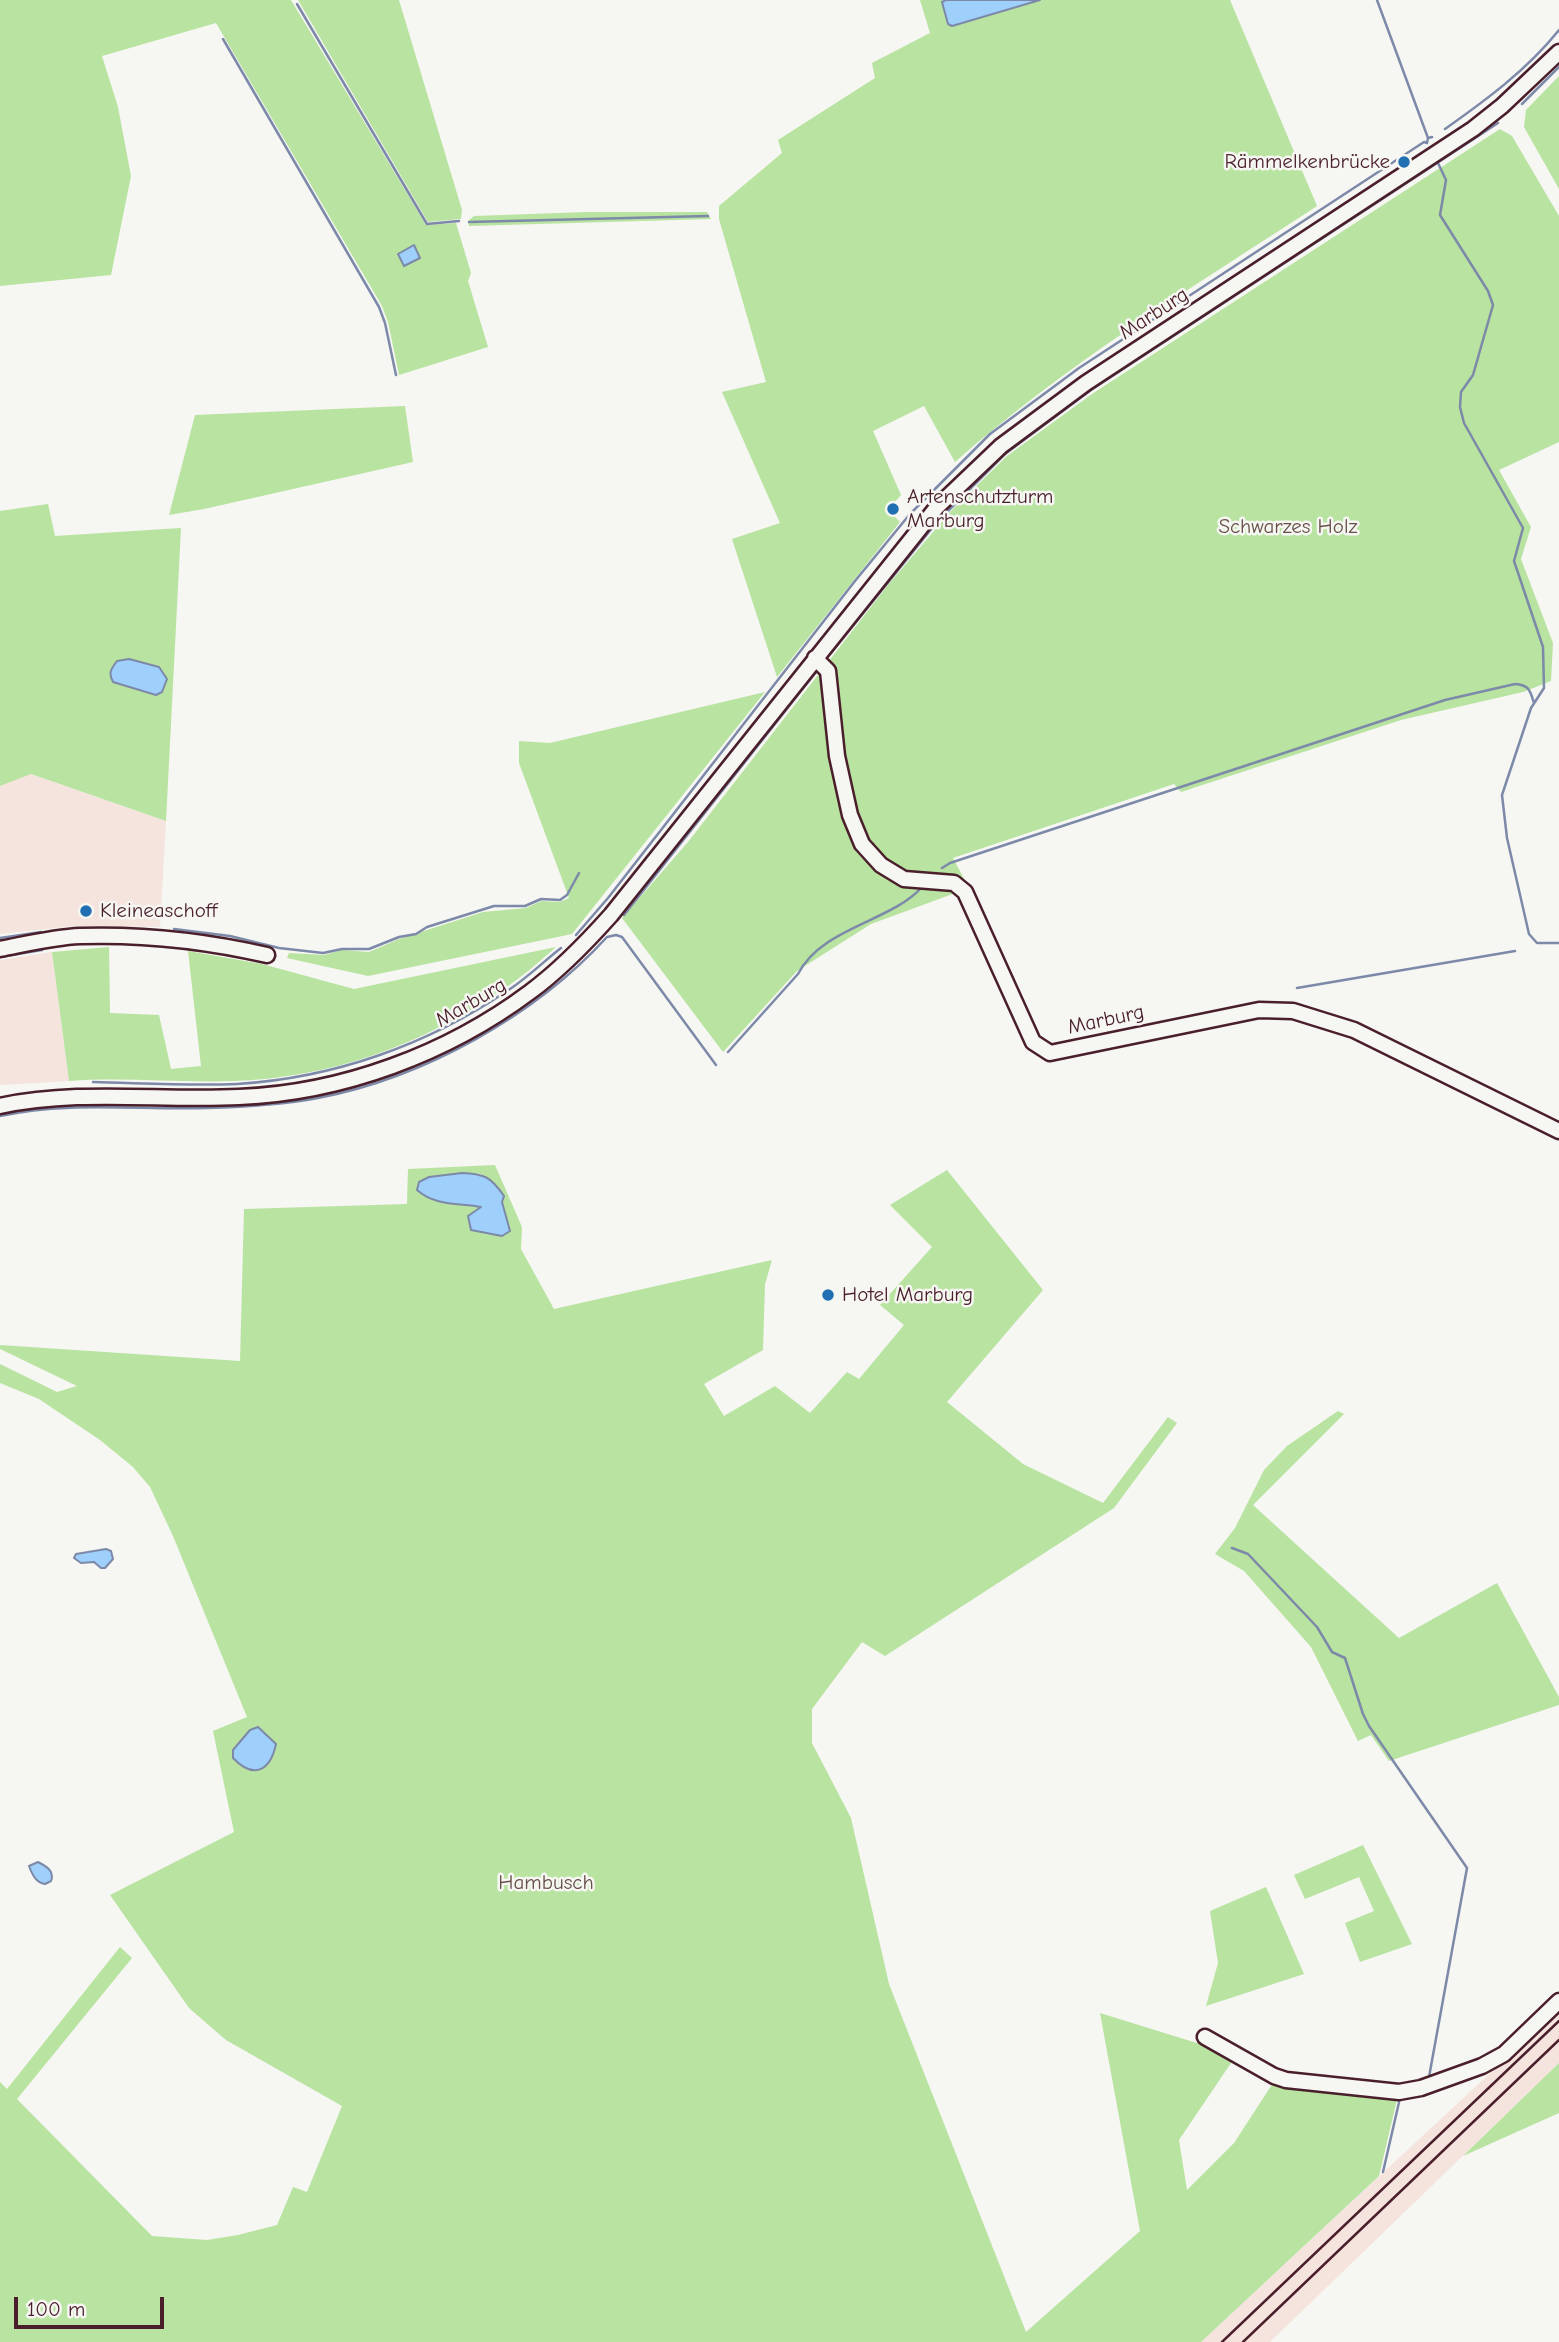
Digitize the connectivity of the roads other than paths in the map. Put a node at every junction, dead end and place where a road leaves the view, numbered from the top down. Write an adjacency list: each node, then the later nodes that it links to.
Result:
1 (1559, 52): 2 (street, Marburg)
2 (815, 658): 5 (street, Marburg); 6 (street, Marburg)
3 (0, 949): 4 (street)
4 (267, 955)
5 (0, 1106)
6 (1559, 1131)
7 (1559, 2001): 8 (street)
8 (1205, 2037)

